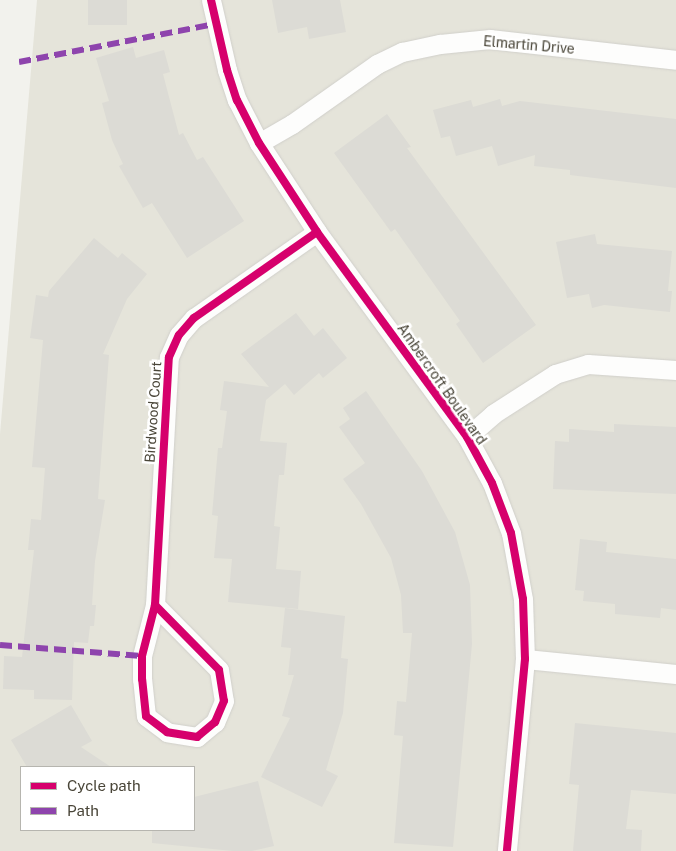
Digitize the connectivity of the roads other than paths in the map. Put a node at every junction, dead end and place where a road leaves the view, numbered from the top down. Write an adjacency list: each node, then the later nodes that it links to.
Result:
1 (211, 0): 3 (street, Ambercroft Boulevard)
2 (676, 60): 3 (street, Elmartin Drive)
3 (259, 143): 4 (street, Ambercroft Boulevard)
4 (318, 232): 6 (street, Ambercroft Boulevard); 7 (street, Birdwood Court)
5 (676, 370): 6 (street)
6 (467, 437): 8 (street, Ambercroft Boulevard)
7 (155, 605): 7 (street, Birdwood Court)
8 (525, 659): 9 (street); 10 (street, Ambercroft Boulevard)
9 (676, 674)
10 (507, 851)

